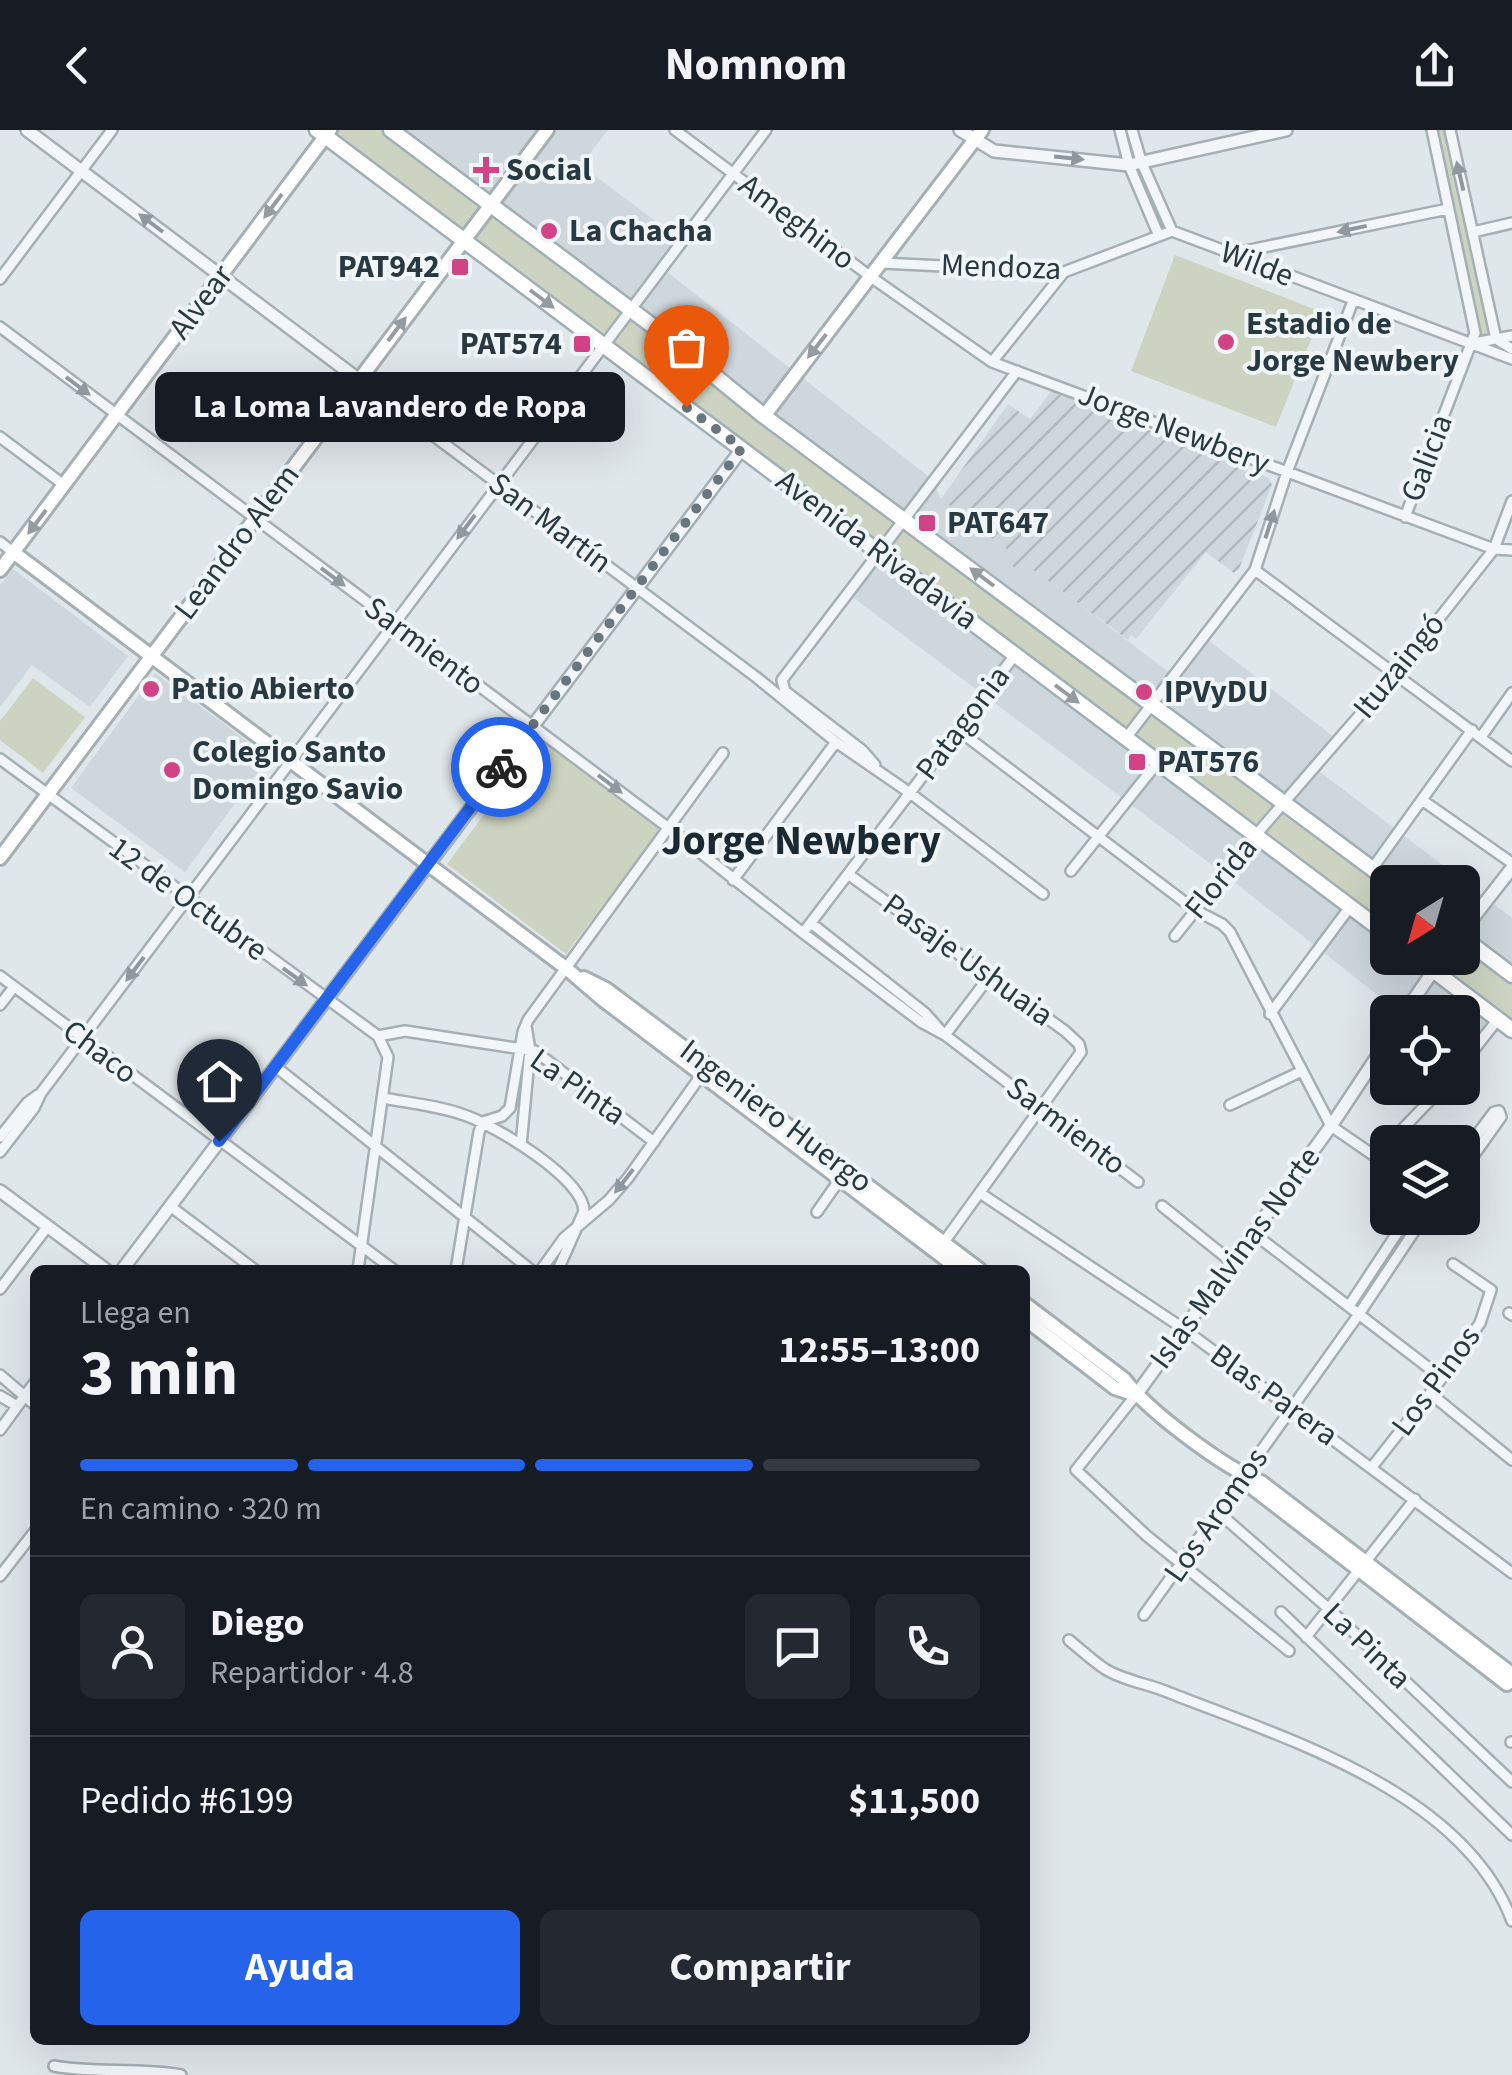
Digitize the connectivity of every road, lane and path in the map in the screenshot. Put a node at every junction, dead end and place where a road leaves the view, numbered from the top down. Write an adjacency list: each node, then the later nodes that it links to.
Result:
1 (27, 130): 16 (street, San Martín)
2 (112, 130): 16 (street)
3 (391, 130): 18 (main road, Avenida Rivadavia)
4 (547, 130): 18 (main road, Leandro Alem)
5 (675, 130): 17 (street, Ameghino)
6 (766, 130): 17 (street)
7 (960, 130): 14 (street)
8 (1120, 130): 15 (street)
9 (1132, 130): 15 (street)
10 (1282, 130): 15 (street)
11 (1432, 130): 19 (street)
12 (1450, 130): 22 (street, one-way to 12)
13 (324, 132): 24 (main road, Avenida Rivadavia); 28 (main road, Alvear, one-way to 28)
14 (978, 135): 15 (street, one-way to 15); 26 (main road)
15 (1135, 162): 21 (street); 23 (street)
16 (82, 170): 28 (street, San Martín, one-way to 16); 30 (street)
17 (733, 174): 29 (street, Ameghino); 32 (street)
18 (490, 205): 24 (main road, Leandro Alem); 32 (main road, Avenida Rivadavia)
19 (1448, 209): 25 (street, one-way to 25); 37 (street)
20 (1512, 223): 22 (street)
21 (1172, 231): 23 (street, Mendoza); 25 (street, Wilde)
22 (1472, 232): 35 (street)
23 (1159, 236): 27 (street, Mendoza)
24 (464, 240): 36 (main road, Avenida Rivadavia, one-way to 36); 42 (main road, Leandro Alem, one-way to 24)
25 (1232, 254): 31 (street, Wilde)
26 (882, 262): 27 (street, Mendoza); 29 (main road)
27 (1064, 272): 40 (street)
28 (220, 275): 42 (street, San Martín); 43 (main road, Alvear)
29 (871, 277): 40 (street, Jorge Newbery); 44 (main road, one-way to 44)
30 (0, 279)
31 (1353, 301): 37 (street, Wilde); 47 (street)
32 (630, 309): 36 (street); 44 (main road, Avenida Rivadavia)
33 (0, 327): 43 (street, Sarmiento, one-way to 43)
34 (1512, 336): 35 (street)
35 (1496, 340): 37 (street); 38 (street)
36 (602, 344): 46 (main road, Avenida Rivadavia); 48 (street)
37 (1471, 344): 39 (street, Wilde); 51 (street, Galicia)
38 (1512, 350)
39 (1512, 359)
40 (992, 362): 41 (street, Jorge Newbery)
41 (1017, 372): 47 (street, Jorge Newbery); 52 (street)
42 (359, 380): 48 (street, San Martín); 53 (main road, Leandro Alem)
43 (116, 415): 49 (main road, Alvear); 53 (street, Sarmiento)
44 (764, 416): 52 (main road, Avenida Rivadavia)
45 (0, 437): 49 (street)
46 (742, 448): 55 (main road, Avenida Rivadavia); 61 (street)
47 (1286, 472): 51 (street, Jorge Newbery); 60 (street, one-way to 47)
48 (498, 484): 61 (street, San Martín); 62 (street, one-way to 62)
49 (64, 485): 58 (main road, Alvear, one-way to 58)
50 (1512, 501): 56 (street, Ituzaingó)
51 (1405, 517): 56 (street, Jorge Newbery)
52 (903, 518): 55 (street); 67 (main road, Avenida Rivadavia, one-way to 52)
53 (254, 519): 62 (street, Sarmiento, one-way to 62); 64 (main road, Leandro Alem)
54 (0, 542): 58 (street, Ingeniero Huergo)
55 (878, 550): 63 (main road, Avenida Rivadavia); 78 (street, San Martín)
56 (1494, 550): 57 (street); 65 (street, Ituzaingó)
57 (1512, 550)
58 (14, 552): 59 (main road, Alvear); 64 (main road, Ingeniero Huergo)
59 (0, 570)
60 (1255, 570): 65 (street); 67 (street)
61 (636, 587): 68 (street); 72 (street, San Martín)
62 (394, 623): 68 (street, Sarmiento); 75 (street)
63 (1015, 655): 69 (street, Patagonia); 71 (main road, Avenida Rivadavia, one-way to 71)
64 (151, 657): 75 (main road, Ingeniero Huergo); 80 (main road, Leandro Alem)
65 (1396, 672): 70 (street); 82 (street, Ituzaingó)
66 (1512, 693): 70 (street)
67 (1152, 704): 71 (street); 82 (main road, Avenida Rivadavia)
68 (532, 726): 84 (street, Sarmiento, one-way to 84); 88 (street)
69 (958, 730): 79 (street, Patagonia); 86 (street)
70 (1476, 734): 76 (street); 81 (street)
71 (1126, 738): 77 (main road, Avenida Rivadavia)
72 (836, 742): 78 (street, San Martín); 94 (street)
73 (723, 754): 84 (street)
74 (0, 759): 80 (street, 12 de Octubre)
75 (292, 760): 88 (main road, Ingeniero Huergo); 96 (street)
76 (1512, 761)
77 (1158, 762): 85 (main road, Avenida Rivadavia); 86 (street)
78 (880, 771): 79 (street, San Martín)
79 (910, 793): 93 (street, Patagonia); 95 (street, San Martín)
80 (47, 794): 87 (main road, Leandro Alem); 96 (street, 12 de Octubre)
81 (1422, 800): 89 (street); 90 (street)
82 (1284, 803): 83 (street, Ituzaingó); 91 (main road, Avenida Rivadavia)
83 (1268, 821): 85 (street, Florida)
84 (670, 830): 94 (street, Sarmiento); 105 (street)
85 (1254, 836): 97 (main road, Avenida Rivadavia); 98 (street, Florida)
86 (1098, 837): 92 (street); 98 (street)
87 (0, 858)
88 (428, 864): 105 (main road, Ingeniero Huergo); 111 (street)
89 (1375, 865)
90 (1512, 866): 99 (street)
91 (1370, 868)
92 (1071, 871)
93 (848, 874): 101 (street, Patagonia); 109 (street, Pasaje Ushuaia)
94 (732, 880): 102 (street, Sarmiento)
95 (1043, 894)
96 (187, 898): 111 (street, 12 de Octubre, one-way to 111); 118 (street, one-way to 118)
97 (1350, 907): 100 (main road, Avenida Rivadavia); 113 (street)
98 (1195, 910): 103 (street, Florida); 113 (street)
99 (1480, 910)
100 (1370, 922)
101 (811, 923): 102 (street, Patagonia); 116 (street, Sarmiento)
102 (803, 934): 116 (street, Sarmiento)
103 (1175, 936)
104 (1480, 949): 107 (main road)
105 (567, 969): 120 (street); 124 (main road, Ingeniero Huergo); 155 (main road, Ingeniero Huergo)
106 (1450, 975): 114 (main road)
107 (1512, 975)
108 (0, 976): 110 (street, Chaco)
109 (989, 978): 116 (street); 129 (street, Pasaje Ushuaia)
110 (14, 987): 112 (street); 118 (street, Chaco)
111 (326, 1000): 117 (street, 12 de Octubre); 122 (street)
112 (0, 1005)
113 (1270, 1014): 123 (street)
114 (1498, 1019): 115 (main road); 119 (street)
115 (1512, 1030)
116 (945, 1035): 129 (street, Sarmiento)
117 (378, 1036): 120 (street, La Pinta); 126 (street)
118 (82, 1039): 125 (street); 135 (street, Chaco)
119 (1480, 1042)
120 (526, 1049): 130 (street); 136 (street, La Pinta); 137 (street)
121 (1370, 1067): 132 (street, Islas Malvinas Norte)
122 (276, 1068): 135 (street); 138 (street)
123 (1302, 1071): 127 (street); 132 (street)
124 (702, 1074): 136 (street); 142 (main road, Ingeniero Huergo)
125 (41, 1093): 134 (street); 140 (street)
126 (383, 1098): 130 (street); 138 (street)
127 (1230, 1105)
128 (1426, 1105): 131 (street)
129 (1041, 1108): 143 (street, Sarmiento); 145 (street)
130 (483, 1122): 137 (street); 149 (street)
131 (1407, 1125)
132 (1331, 1126): 141 (street); 152 (street, Islas Malvinas Norte)
133 (1480, 1131): 139 (street)
134 (0, 1137)
135 (219, 1141): 146 (street); 156 (street, Chaco)
136 (654, 1142): 150 (street, one-way to 150)
137 (521, 1146): 150 (street)
138 (377, 1147): 149 (street); 156 (street)
139 (1480, 1147)
140 (0, 1152)
141 (1370, 1153)
142 (840, 1179): 148 (street); 168 (main road, Ingeniero Huergo)
143 (1138, 1182)
144 (0, 1191): 151 (street)
145 (980, 1193): 155 (street); 175 (street, Blas Parera)
146 (170, 1206): 160 (street); 161 (street)
147 (1162, 1206): 157 (street)
148 (817, 1212)
149 (464, 1218): 164 (street); 165 (street)
150 (582, 1224): 166 (street); 167 (street)
151 (48, 1226): 159 (street); 170 (street)
152 (1254, 1233): 157 (street, Islas Malvinas Norte); 171 (street)
153 (1396, 1235): 171 (street)
154 (1412, 1235): 173 (street, Los Aromos)
155 (944, 1242): 169 (main road, Ingeniero Huergo)
156 (363, 1247): 162 (street); 163 (street, Chaco)
157 (1233, 1263): 175 (street, Islas Malvinas Norte)
158 (1453, 1264): 177 (street, Los Pinos)
159 (99, 1265)
160 (126, 1265)
161 (247, 1265)
162 (359, 1265)
163 (387, 1265)
164 (457, 1265)
165 (525, 1265)
166 (545, 1265)
167 (561, 1265)
168 (953, 1265)
169 (974, 1265)
170 (0, 1289)
171 (1349, 1306): 173 (street)
172 (1030, 1308): 180 (main road)
173 (1359, 1314): 177 (street); 185 (street, Los Aromos)
174 (1030, 1324): 180 (main road)
175 (1184, 1330): 180 (street, Islas Malvinas Norte); 185 (street, Blas Parera)
176 (0, 1375): 182 (street)
177 (1442, 1378): 179 (street, Los Pinos)
178 (30, 1388): 182 (street)
179 (1430, 1394): 187 (street); 188 (street, Los Pinos)
180 (1136, 1395): 189 (main road); 193 (street, Islas Malvinas Norte)
181 (0, 1396): 184 (street)
182 (24, 1396): 183 (street); 184 (street)
183 (30, 1400)
184 (17, 1406): 186 (street)
185 (1292, 1408): 188 (street, Blas Parera); 189 (street, Los Aromos)
186 (0, 1430)
187 (1512, 1460)
188 (1372, 1467): 190 (street, Blas Parera)
189 (1244, 1476): 191 (street, Los Aromos); 194 (main road)
190 (1415, 1500): 194 (street); 195 (street, Blas Parera)
191 (1218, 1513): 193 (street, Los Aromos); 197 (street, La Pinta)
192 (30, 1538): 196 (street)
193 (1184, 1563): 199 (street, Los Aromos); 202 (street)
194 (1364, 1566): 197 (street); 203 (main road)
195 (1512, 1574)
196 (0, 1576)
197 (1329, 1609): 200 (street); 204 (street, La Pinta)
198 (1282, 1612): 200 (street)
199 (1144, 1615)
200 (1306, 1637): 205 (street)
201 (1070, 1640): 206 (street)
202 (1290, 1651)
203 (1510, 1679)
204 (1512, 1782)
205 (1512, 1835)
206 (1512, 1921)
207 (54, 2066): 208 (street)
208 (181, 2075)

